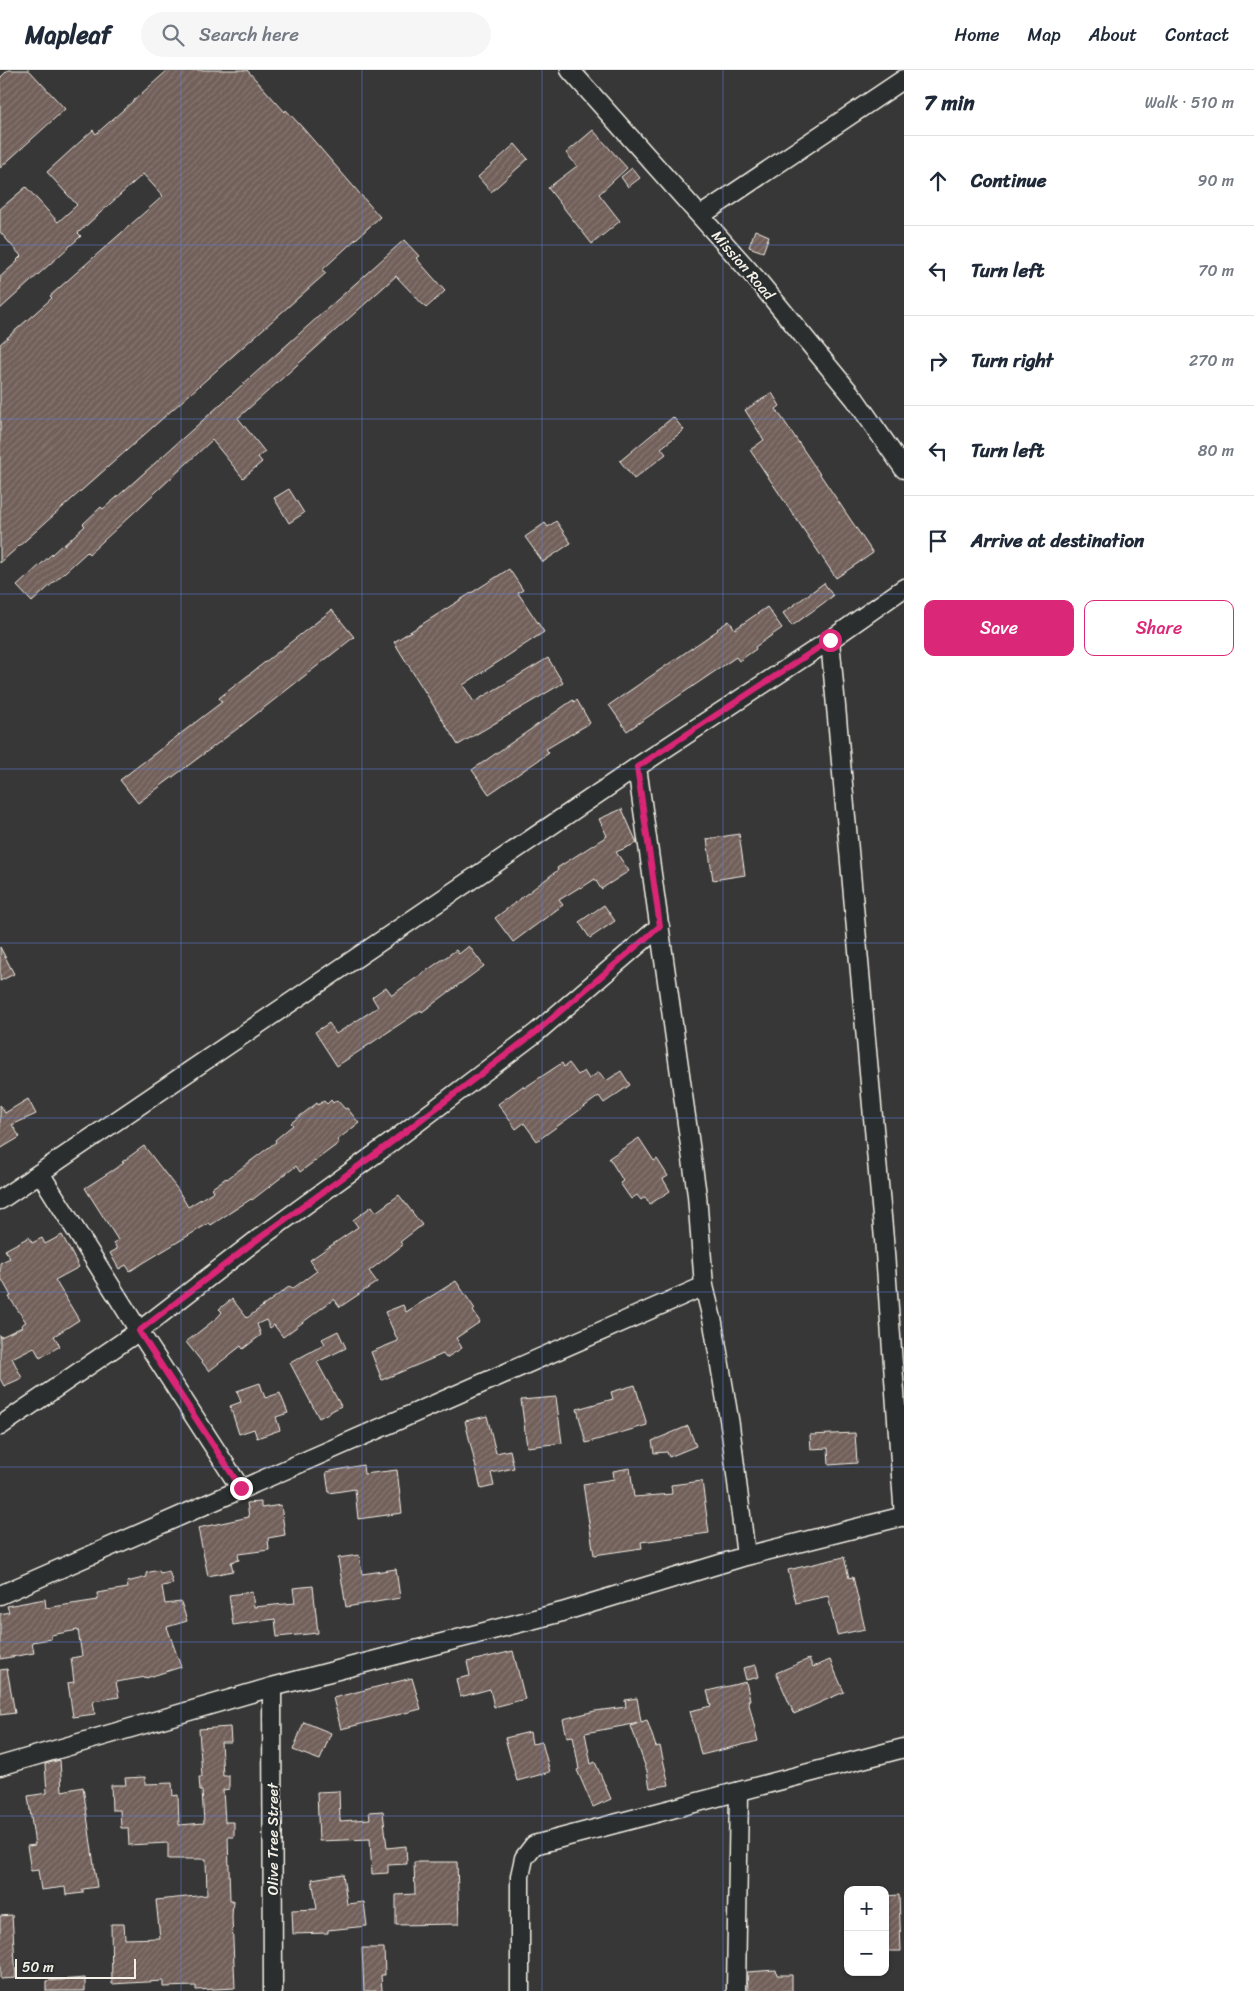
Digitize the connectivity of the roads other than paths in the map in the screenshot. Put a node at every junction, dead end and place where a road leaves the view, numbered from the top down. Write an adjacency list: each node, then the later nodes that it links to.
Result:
1 (570, 70): 3 (street, Mission Road)
2 (904, 79): 3 (street)
3 (700, 216): 4 (street, Mission Road)
4 (904, 469)
5 (904, 588): 6 (street)
6 (830, 640): 7 (street); 15 (street)
7 (637, 767): 8 (street); 9 (street)
8 (660, 926): 11 (street); 12 (street)
9 (40, 1173): 10 (street); 12 (street)
10 (0, 1200)
11 (704, 1286): 14 (street); 16 (street)
12 (139, 1331): 13 (street); 14 (street)
13 (0, 1426)
14 (241, 1488): 17 (street)
15 (904, 1517): 16 (street)
16 (746, 1556): 18 (street)
17 (0, 1595)
18 (272, 1686): 20 (street); 22 (street, Olive Tree Street)
19 (904, 1748): 21 (street)
20 (0, 1766)
21 (739, 1791): 23 (street); 24 (street)
22 (273, 1991)
23 (520, 1991)
24 (736, 1991)

